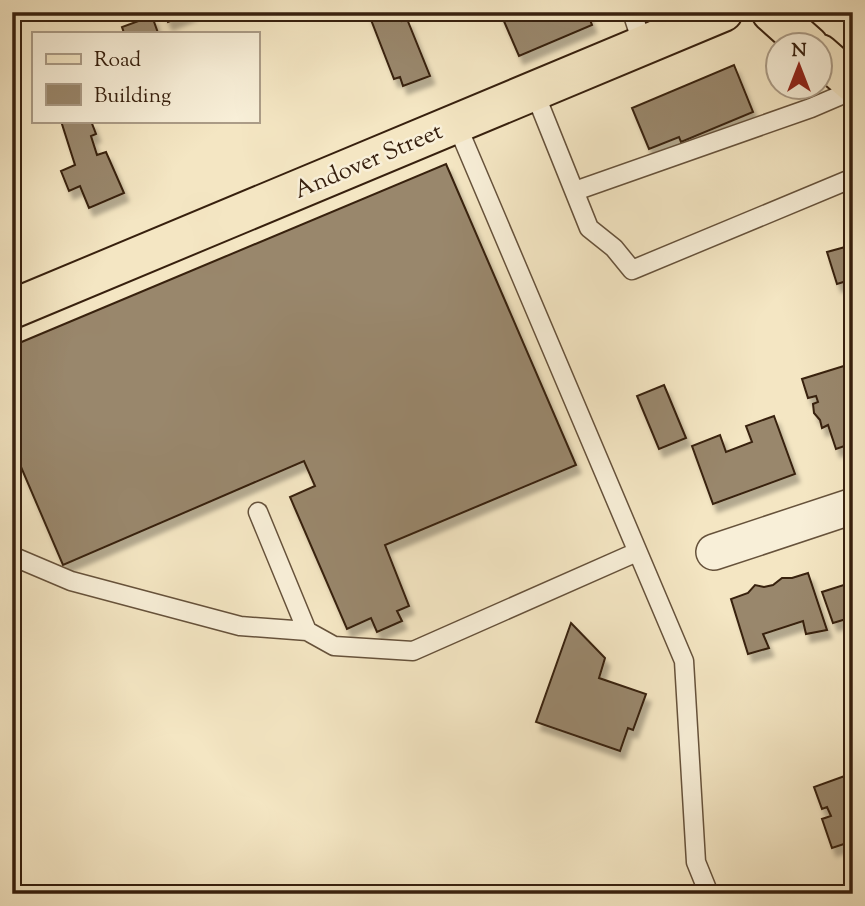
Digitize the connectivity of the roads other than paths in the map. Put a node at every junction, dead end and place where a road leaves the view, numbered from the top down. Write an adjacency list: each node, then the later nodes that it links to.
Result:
1 (723, 12): 3 (main road, Andover Street)
2 (771, 12): 4 (main road)
3 (637, 29): 7 (main road, Andover Street)
4 (793, 32)
5 (834, 66): 6 (main road)
6 (853, 83)
7 (534, 90): 9 (main road, Andover Street); 11 (lane)
8 (853, 90): 11 (lane)
9 (456, 123): 12 (main road, Andover Street); 15 (lane)
10 (853, 178): 11 (lane)
11 (575, 191)
12 (12, 309)
13 (853, 506): 16 (street)
14 (258, 512): 18 (lane)
15 (637, 552): 18 (lane); 19 (lane)
16 (714, 552)
17 (12, 556): 18 (lane)
18 (307, 631)
19 (709, 894)

